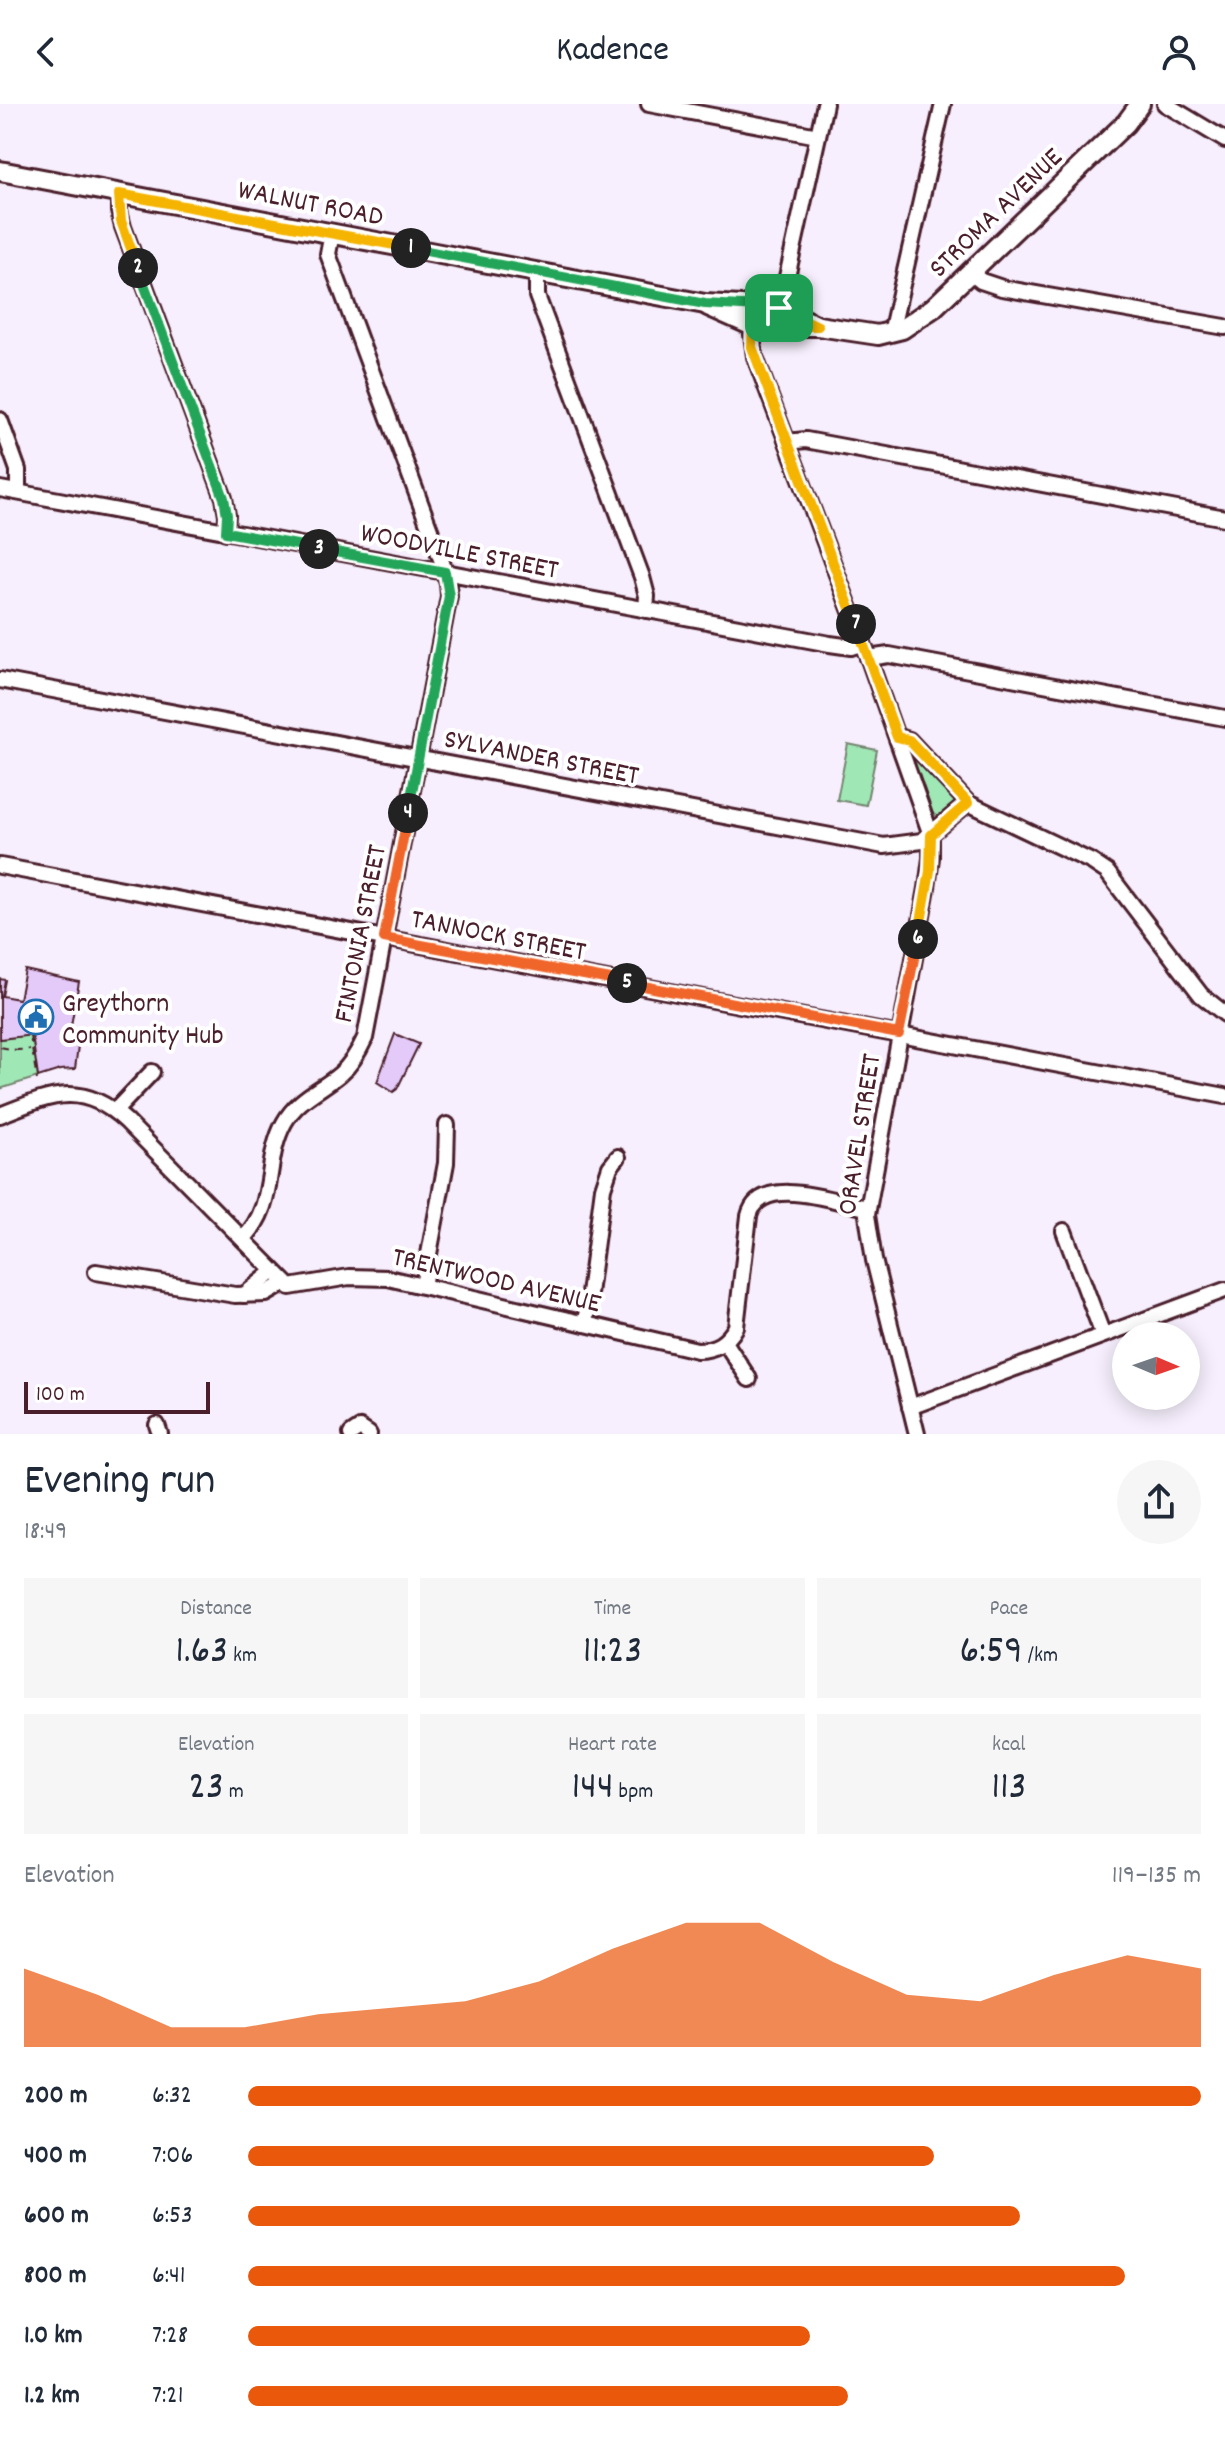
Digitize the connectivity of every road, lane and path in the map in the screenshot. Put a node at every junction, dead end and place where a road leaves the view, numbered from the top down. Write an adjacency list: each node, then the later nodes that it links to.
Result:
1 (649, 104): 6 (street)
2 (825, 104): 6 (street)
3 (943, 104): 13 (street)
4 (1140, 104): 12 (street, STROMA AVENUE)
5 (1165, 104): 7 (street)
6 (818, 136): 16 (street)
7 (1225, 140)
8 (0, 171): 9 (street, WALNUT ROAD)
9 (119, 194): 10 (street, WALNUT ROAD); 26 (street)
10 (332, 233): 11 (street, WALNUT ROAD); 27 (street, FINTONIA STREET)
11 (537, 272): 14 (street, WALNUT ROAD); 28 (street)
12 (970, 272): 17 (street, STROMA AVENUE); 19 (street)
13 (904, 280): 17 (street); 20 (street)
14 (705, 304): 15 (street, WALNUT ROAD); 18 (street, WALNUT ROAD)
15 (754, 307): 16 (street, WALNUT ROAD); 18 (street)
16 (778, 317): 18 (street, WALNUT ROAD); 20 (street, WALNUT ROAD)
17 (915, 322): 20 (street, WALNUT ROAD)
18 (753, 326): 22 (street)
19 (1225, 327)
20 (891, 333)
21 (0, 420): 24 (street)
22 (787, 442): 25 (street); 29 (street)
23 (0, 489): 24 (street, WOODVILLE STREET)
24 (18, 492): 26 (street, WOODVILLE STREET)
25 (1225, 518)
26 (226, 532): 27 (street, WOODVILLE STREET)
27 (445, 572): 28 (street, WOODVILLE STREET); 34 (street, FINTONIA STREET)
28 (646, 610): 29 (street, WOODVILLE STREET)
29 (863, 643): 30 (street)
30 (868, 658): 32 (street); 33 (street)
31 (0, 680): 34 (street, SYLVANDER STREET)
32 (1225, 718)
33 (897, 737): 35 (street); 36 (street)
34 (418, 758): 36 (street, SYLVANDER STREET); 38 (street, FINTONIA STREET)
35 (968, 803): 36 (street); 39 (street)
36 (931, 835): 40 (street, ORAVEL STREET)
37 (0, 866): 38 (street, TANNOCK STREET)
38 (384, 938): 40 (street, TANNOCK STREET); 53 (street, FINTONIA STREET)
39 (1225, 1014)
40 (899, 1034): 46 (street, TANNOCK STREET); 51 (street, ORAVEL STREET)
41 (30, 1036): 43 (path)
42 (0, 1047): 43 (path)
43 (32, 1049): 45 (path)
44 (152, 1072): 47 (street)
45 (37, 1080)
46 (1225, 1096)
47 (115, 1111): 48 (street); 53 (street)
48 (0, 1115)
49 (447, 1125): 57 (street)
50 (618, 1157): 60 (street)
51 (867, 1208): 62 (street); 64 (street, ORAVEL STREET)
52 (1064, 1231): 61 (street)
53 (243, 1239): 55 (street)
54 (96, 1272): 59 (street)
55 (273, 1272): 56 (street); 59 (street)
56 (285, 1283): 57 (street, TRENTWOOD AVENUE); 59 (street, TRENTWOOD AVENUE)
57 (423, 1286): 60 (street, TRENTWOOD AVENUE)
58 (1225, 1290): 61 (street)
59 (243, 1295)
60 (585, 1324): 62 (street, TRENTWOOD AVENUE)
61 (1103, 1335): 64 (street)
62 (725, 1342): 63 (street)
63 (749, 1379)
64 (910, 1407): 67 (street, ORAVEL STREET)
65 (351, 1434): 66 (street)
66 (369, 1434)
67 (917, 1434)

